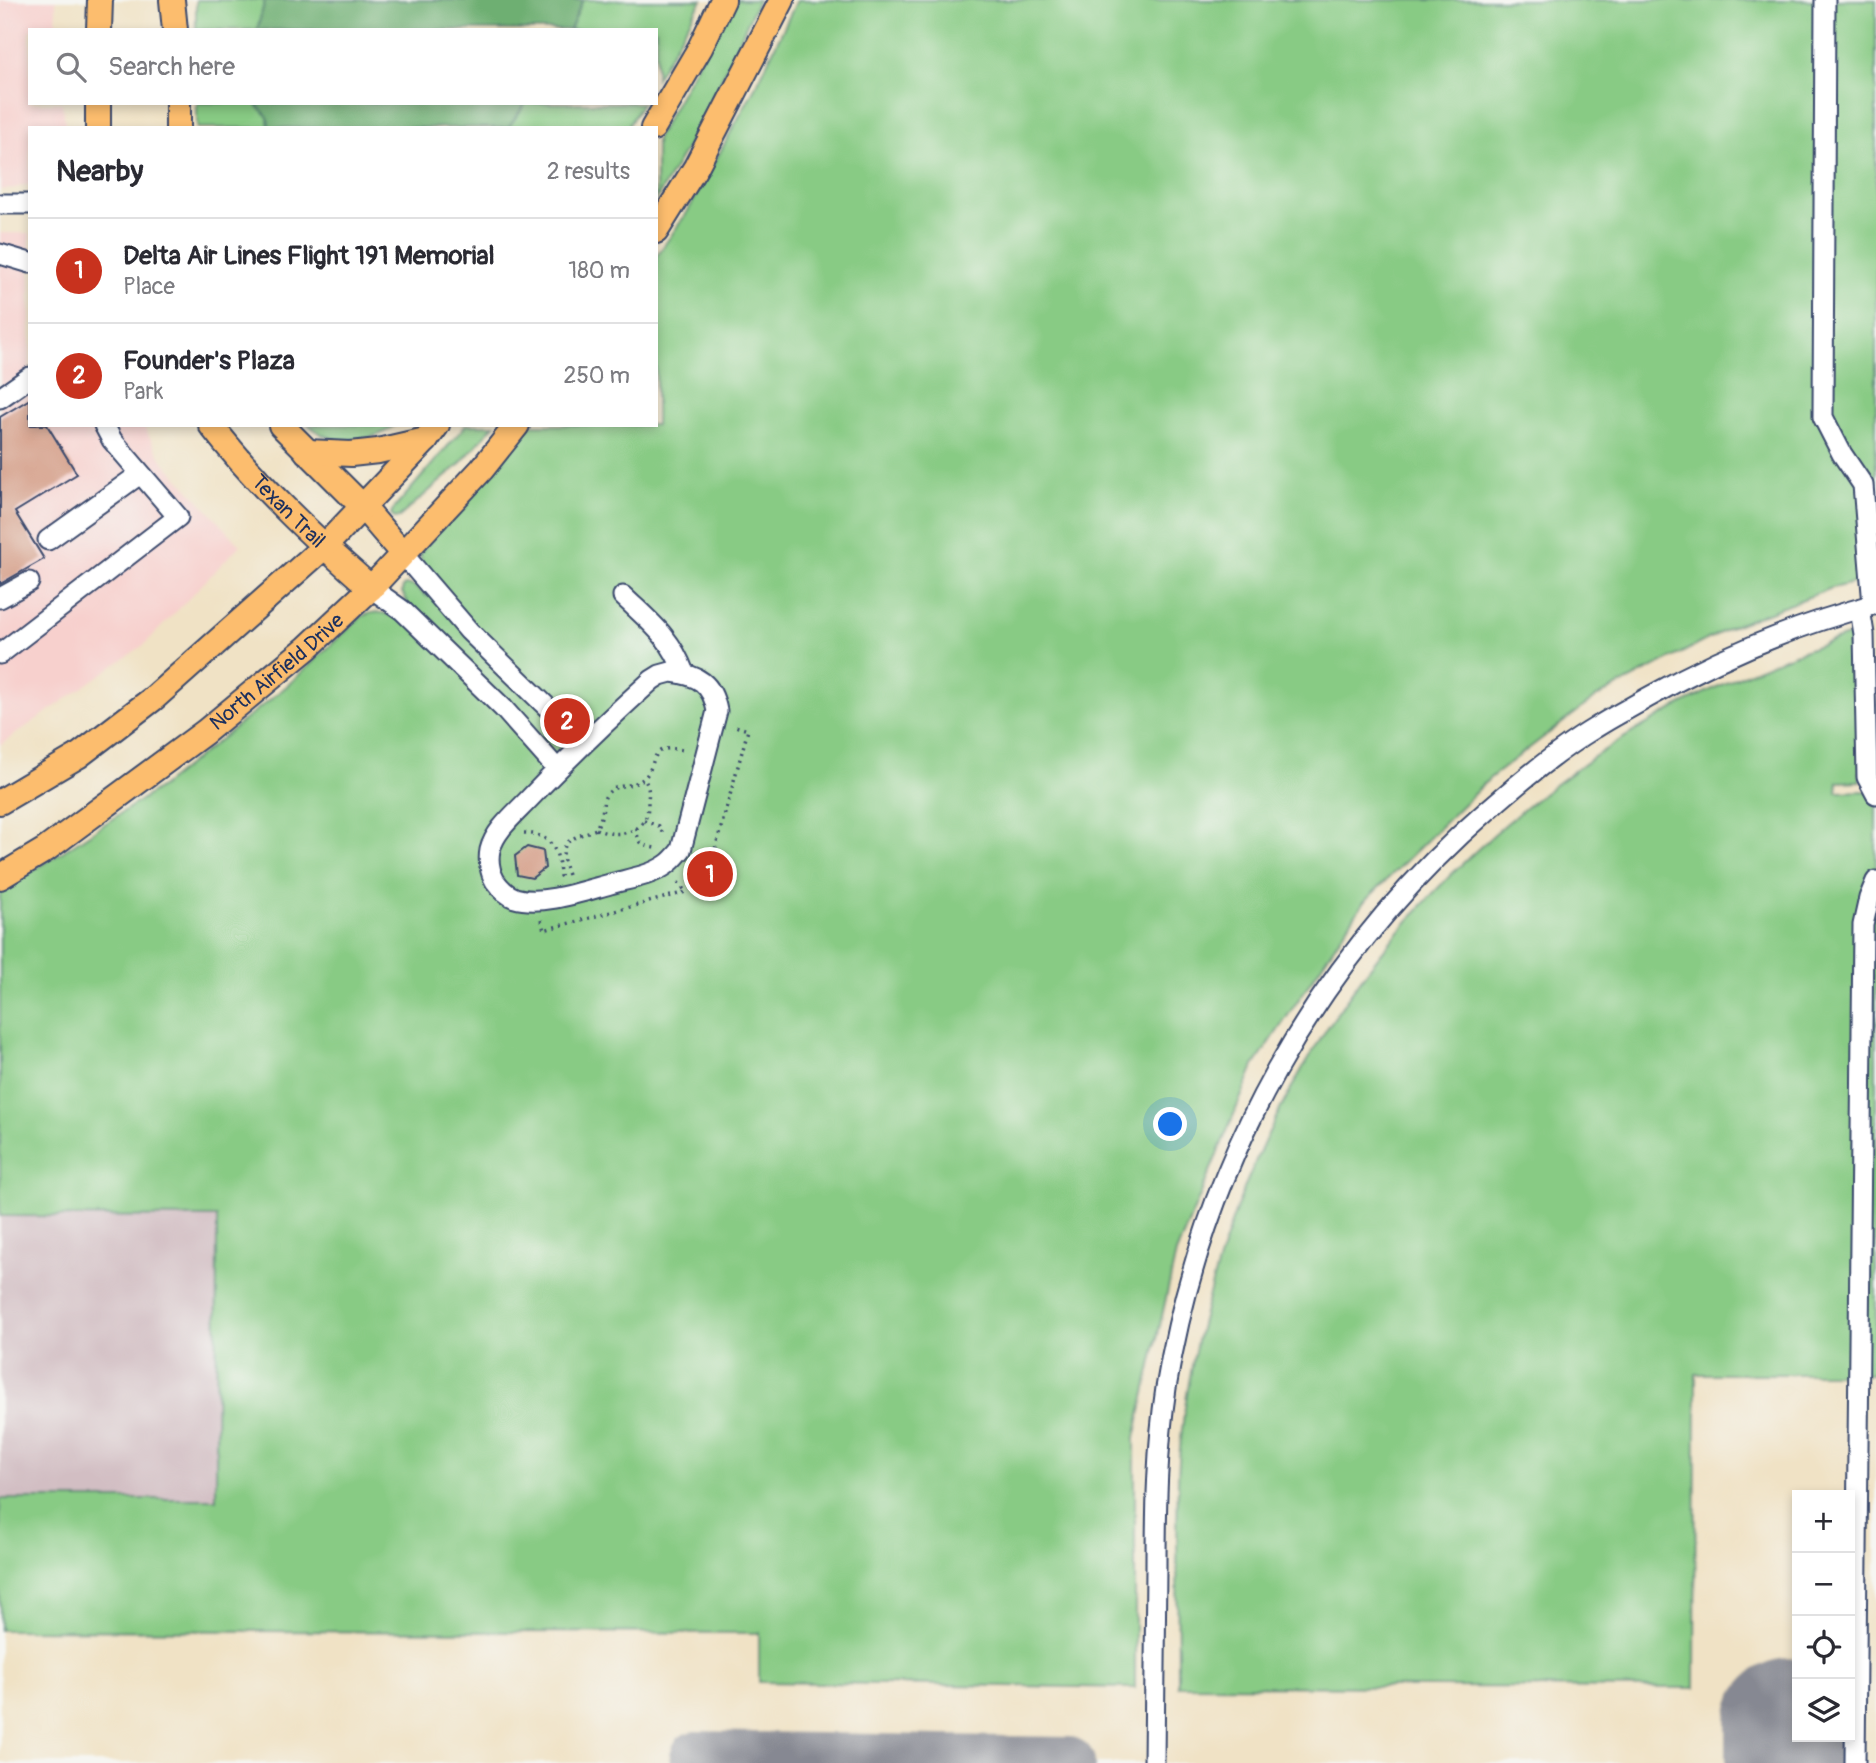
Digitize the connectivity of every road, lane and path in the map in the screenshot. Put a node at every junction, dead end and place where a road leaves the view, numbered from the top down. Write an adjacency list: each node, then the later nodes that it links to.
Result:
1 (100, 0): 6 (main road)
2 (172, 0): 7 (main road)
3 (723, 0): 12 (main road)
4 (782, 0): 15 (main road)
5 (1825, 0): 35 (lane)
6 (99, 28)
7 (175, 28)
8 (98, 105): 10 (main road)
9 (178, 105): 11 (main road)
10 (98, 126)
11 (178, 126)
12 (654, 126)
13 (0, 204): 14 (lane)
14 (28, 204)
15 (658, 228)
16 (0, 254): 17 (lane)
17 (28, 262)
18 (28, 378): 19 (lane)
19 (0, 398)
20 (105, 427): 26 (lane)
21 (213, 427): 29 (main road, Texan Trail)
22 (283, 427): 25 (main road)
23 (515, 427): 30 (main road, North Airfield Drive)
24 (431, 433): 25 (main road); 27 (main road)
25 (307, 452): 27 (main road)
26 (141, 474): 28 (lane); 38 (lane)
27 (362, 506): 29 (main road); 30 (main road)
28 (48, 540)
29 (324, 547): 32 (main road, Texan Trail); 48 (main road)
30 (402, 553): 32 (main road, North Airfield Drive); 36 (lane)
31 (29, 582): 34 (lane)
32 (371, 588): 37 (lane); 54 (main road, North Airfield Drive)
33 (622, 596): 39 (lane)
34 (0, 598)
35 (1870, 606): 47 (lane); 60 (lane)
36 (469, 631): 37 (lane); 40 (lane)
37 (444, 652): 41 (lane)
38 (0, 654)
39 (684, 673): 43 (lane); 44 (lane)
40 (527, 687): 41 (lane); 43 (lane)
41 (503, 708): 45 (lane)
42 (732, 725): 53 (path)
43 (583, 743): 45 (lane)
44 (707, 756): 46 (path); 58 (lane)
45 (557, 769): 58 (lane)
46 (644, 779): 49 (path); 51 (path)
47 (1876, 794)
48 (0, 802)
49 (644, 821): 50 (path); 50 (path)
50 (637, 828): 51 (path)
51 (596, 829): 58 (path)
52 (517, 834): 56 (path)
53 (694, 860)
54 (0, 877)
55 (675, 877): 59 (path)
56 (562, 878)
57 (1876, 881): 61 (lane)
58 (575, 893)
59 (540, 914)
60 (1154, 1763)
61 (1855, 1763)

